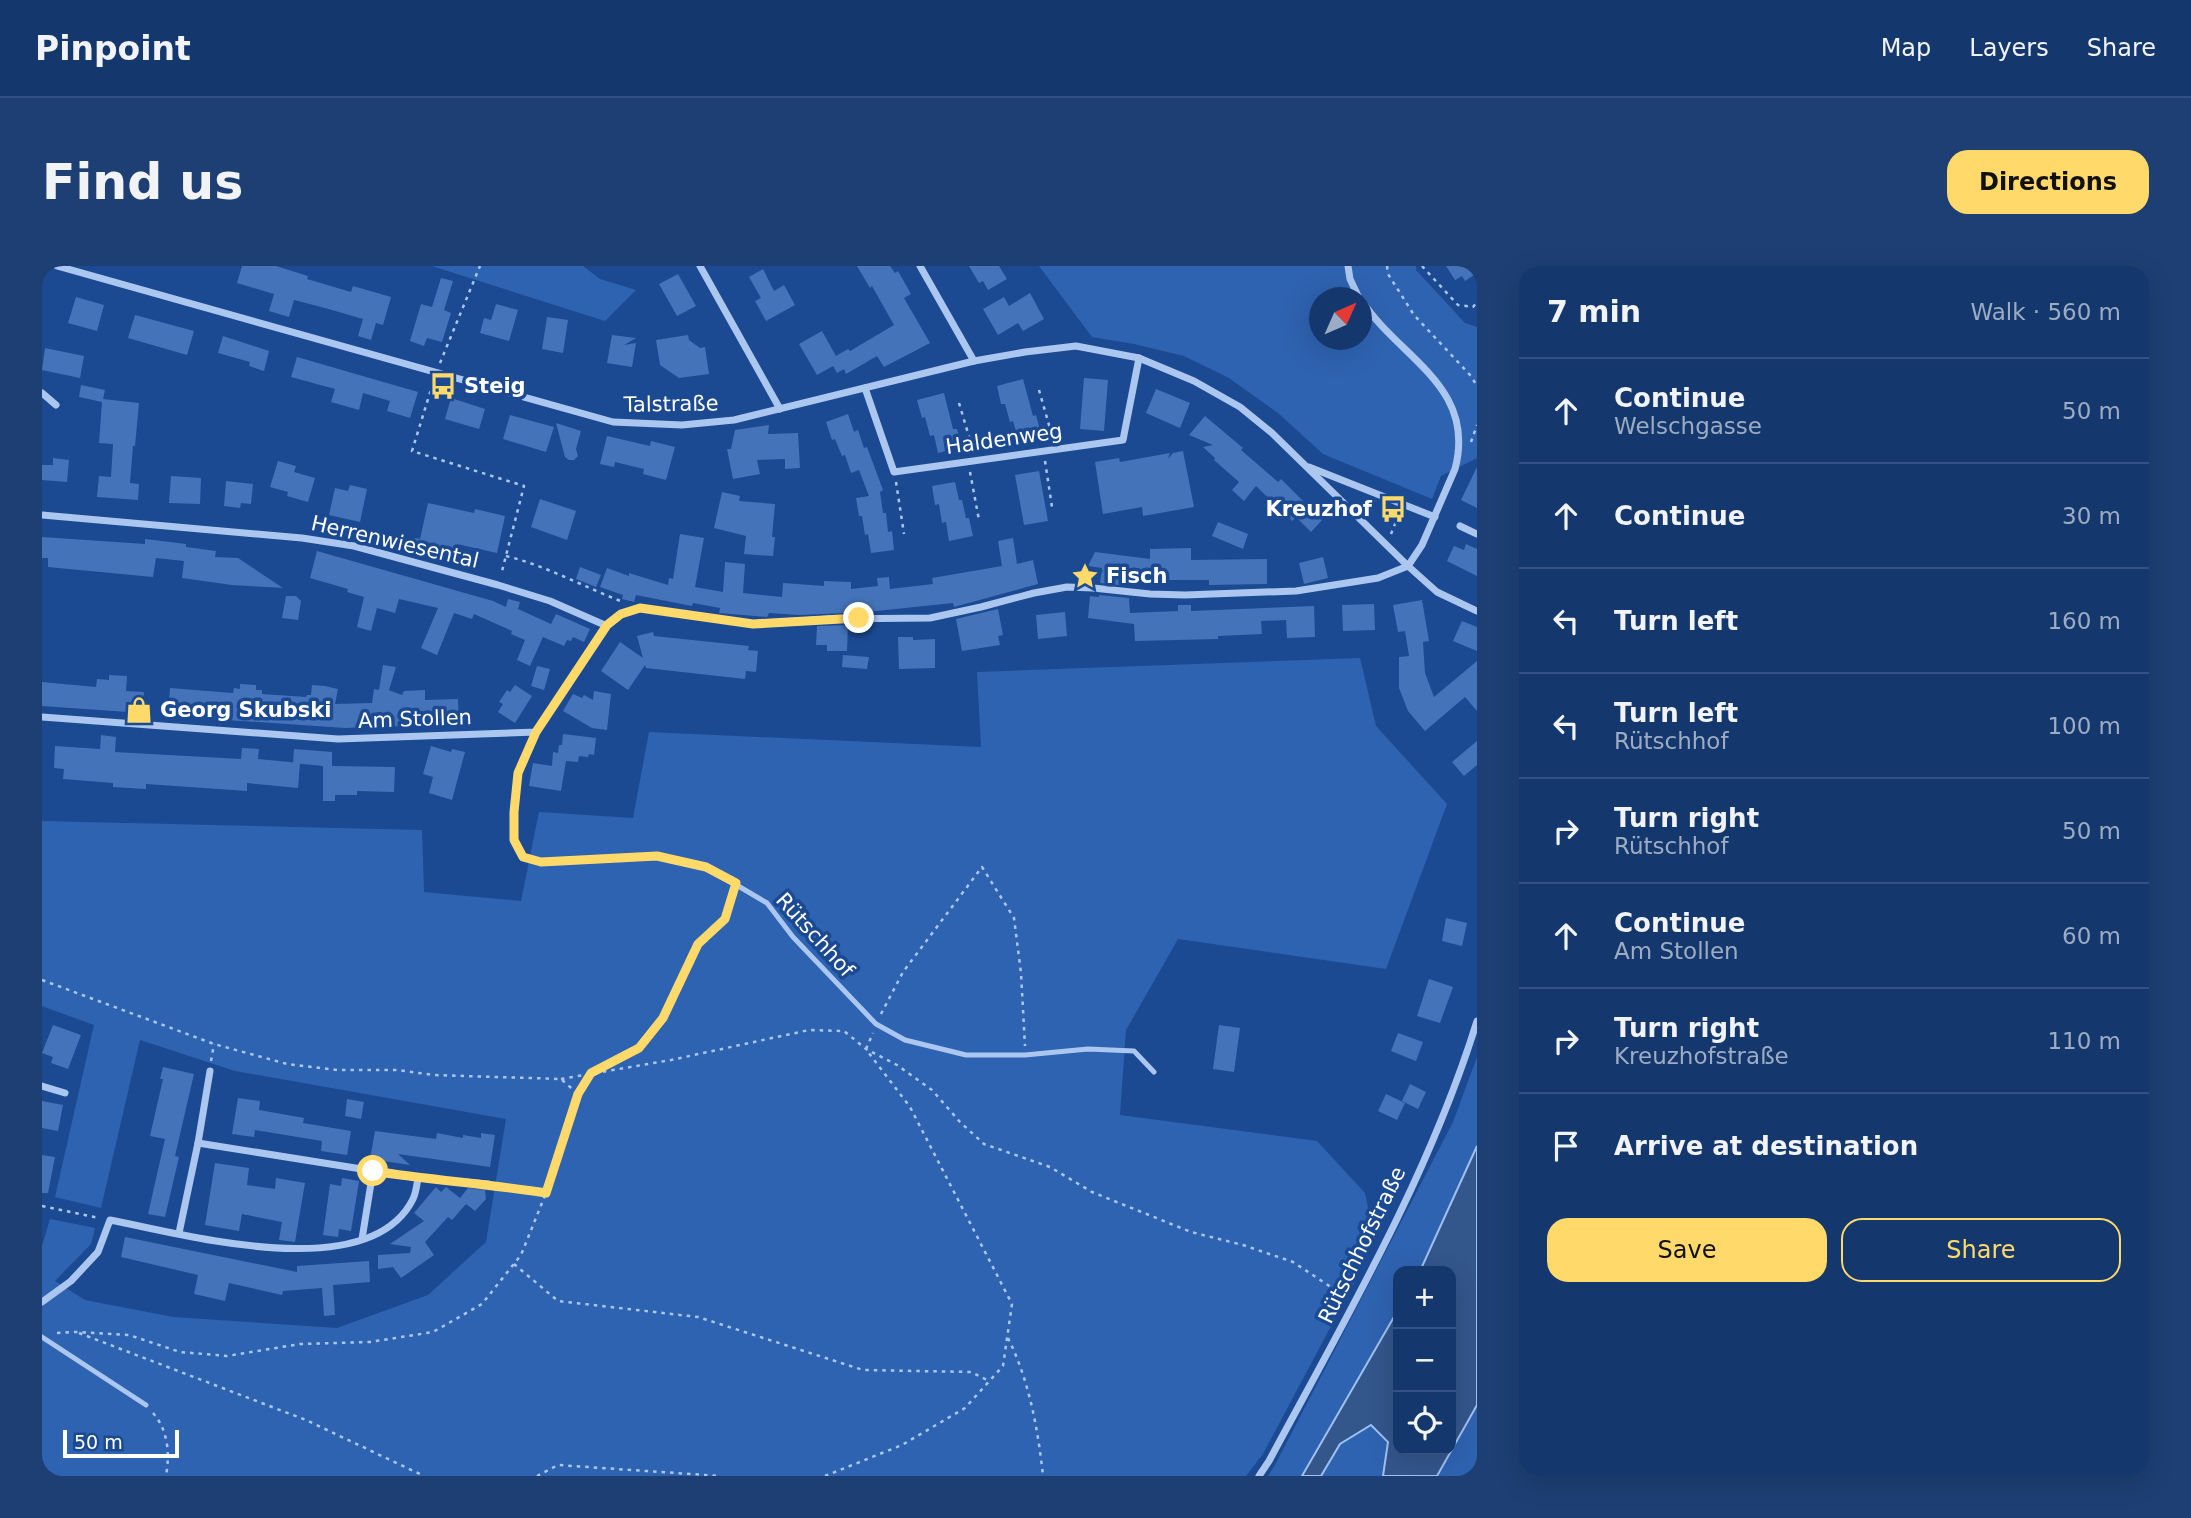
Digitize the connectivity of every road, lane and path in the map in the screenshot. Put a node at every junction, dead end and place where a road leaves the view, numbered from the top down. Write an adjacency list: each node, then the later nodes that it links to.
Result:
1 (57, 266): 14 (street, Talstraße)
2 (480, 266): 12 (path)
3 (700, 266): 21 (street)
4 (920, 266): 13 (street)
5 (1348, 266): 8 (street)
6 (1387, 266): 15 (path)
7 (1422, 266): 9 (path)
8 (1354, 287)
9 (1477, 302)
10 (1372, 315): 30 (street)
11 (1139, 358): 13 (street, Talstraße); 22 (street, Haldenweg); 25 (street, Talstraße)
12 (441, 360)
13 (974, 362): 16 (street, Talstraße)
14 (436, 373): 21 (street, Talstraße); 36 (path)
15 (1477, 386)
16 (865, 388): 21 (street, Talstraße); 26 (street)
17 (1039, 390): 22 (path)
18 (42, 393): 20 (street)
19 (959, 403): 24 (path)
20 (56, 405)
21 (780, 409)
22 (1056, 449): 23 (street, Haldenweg)
23 (1043, 451): 24 (street, Haldenweg); 28 (path)
24 (972, 461): 26 (street, Haldenweg); 31 (path)
25 (1305, 465): 27 (street, Talstraße); 35 (street, Talstraße)
26 (894, 472): 33 (path)
27 (1403, 505): 30 (street, Talstraße); 35 (path)
28 (1052, 507)
29 (42, 515): 41 (street, Herrenwiesental)
30 (1434, 517): 37 (street)
31 (979, 520)
32 (1460, 526): 34 (street)
33 (905, 534)
34 (1477, 534)
35 (1386, 544): 37 (street, Talstraße)
36 (505, 556): 38 (path); 39 (path)
37 (1408, 566): 39 (street); 40 (street, Talstraße)
38 (502, 570)
39 (640, 608): 41 (street)
40 (1477, 611)
41 (607, 625): 43 (street)
42 (42, 717): 43 (street, Am Stollen)
43 (536, 732): 44 (lane, Rütschhof)
44 (736, 883): 47 (lane, Rütschhof); 53 (path)
45 (42, 981): 48 (path)
46 (1477, 1021): 69 (street, Rütschhofstraße)
47 (876, 1024): 49 (path); 50 (lane, Rütschhof); 50 (path)
48 (214, 1044): 51 (path); 54 (path)
49 (866, 1049): 53 (path); 69 (path); 72 (path)
50 (1025, 1055): 52 (lane, Rütschhof)
51 (210, 1071): 58 (street)
52 (1154, 1072)
53 (591, 1073): 54 (path); 57 (path)
54 (561, 1079): 57 (path)
55 (42, 1086): 56 (street)
56 (65, 1093)
57 (578, 1094): 62 (path)
58 (198, 1143): 59 (street); 65 (street)
59 (373, 1171): 60 (street); 66 (street)
60 (418, 1178): 61 (street); 66 (street)
61 (488, 1184): 62 (path)
62 (546, 1193): 67 (path)
63 (42, 1206): 64 (path)
64 (110, 1220): 65 (street); 68 (street)
65 (179, 1233): 66 (street)
66 (362, 1239)
67 (514, 1264): 70 (path); 73 (path)
68 (42, 1302)
69 (1355, 1303): 83 (street, Rütschhofstraße)
70 (76, 1332): 71 (path); 77 (path)
71 (42, 1338): 74 (lane)
72 (1007, 1338): 73 (path); 82 (path)
73 (990, 1381): 81 (path)
74 (146, 1405): 76 (path)
75 (665, 1473): 78 (path); 79 (path); 80 (path)
76 (166, 1476)
77 (424, 1476)
78 (537, 1476)
79 (661, 1476)
80 (720, 1476)
81 (825, 1476)
82 (1043, 1476)
83 (1259, 1476)

